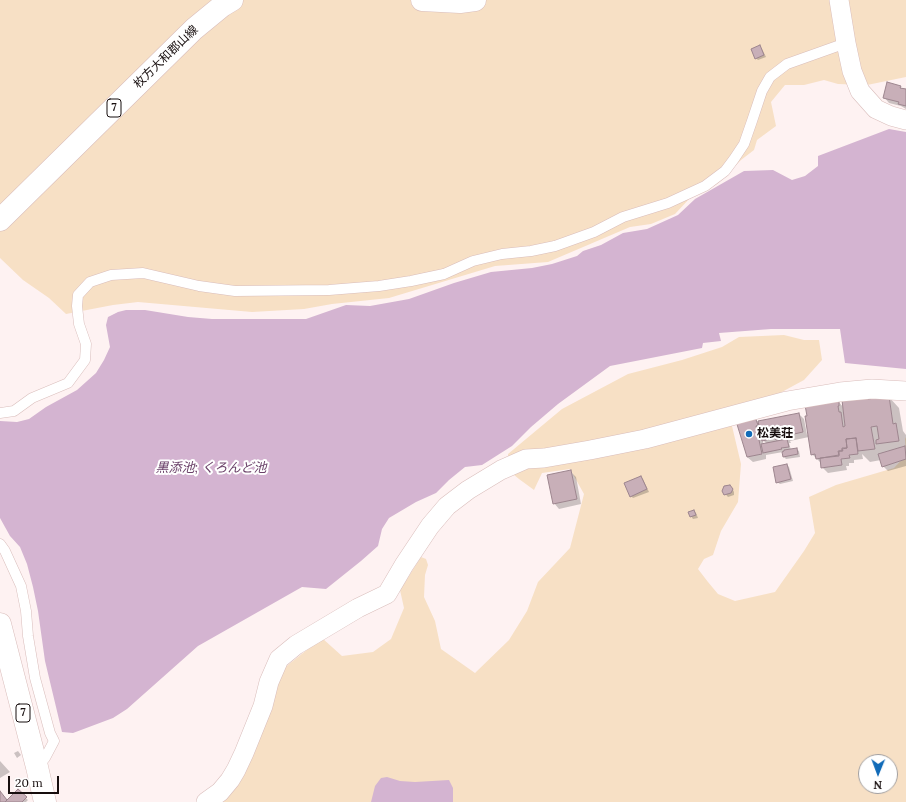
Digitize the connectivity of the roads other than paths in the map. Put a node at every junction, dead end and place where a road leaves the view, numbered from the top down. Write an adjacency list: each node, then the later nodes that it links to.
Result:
1 (232, 0): 7 (main road, 枚方大和郡山線 / 7)
2 (422, 0): 3 (main road)
3 (475, 0)
4 (839, 0): 5 (street)
5 (846, 44): 6 (street); 9 (lane)
6 (906, 120)
7 (0, 220)
8 (906, 391): 14 (street)
9 (0, 413)
10 (0, 544): 12 (lane)
11 (0, 624): 12 (main road, 7)
12 (37, 767): 13 (main road, 7)
13 (45, 802)
14 (206, 802)

